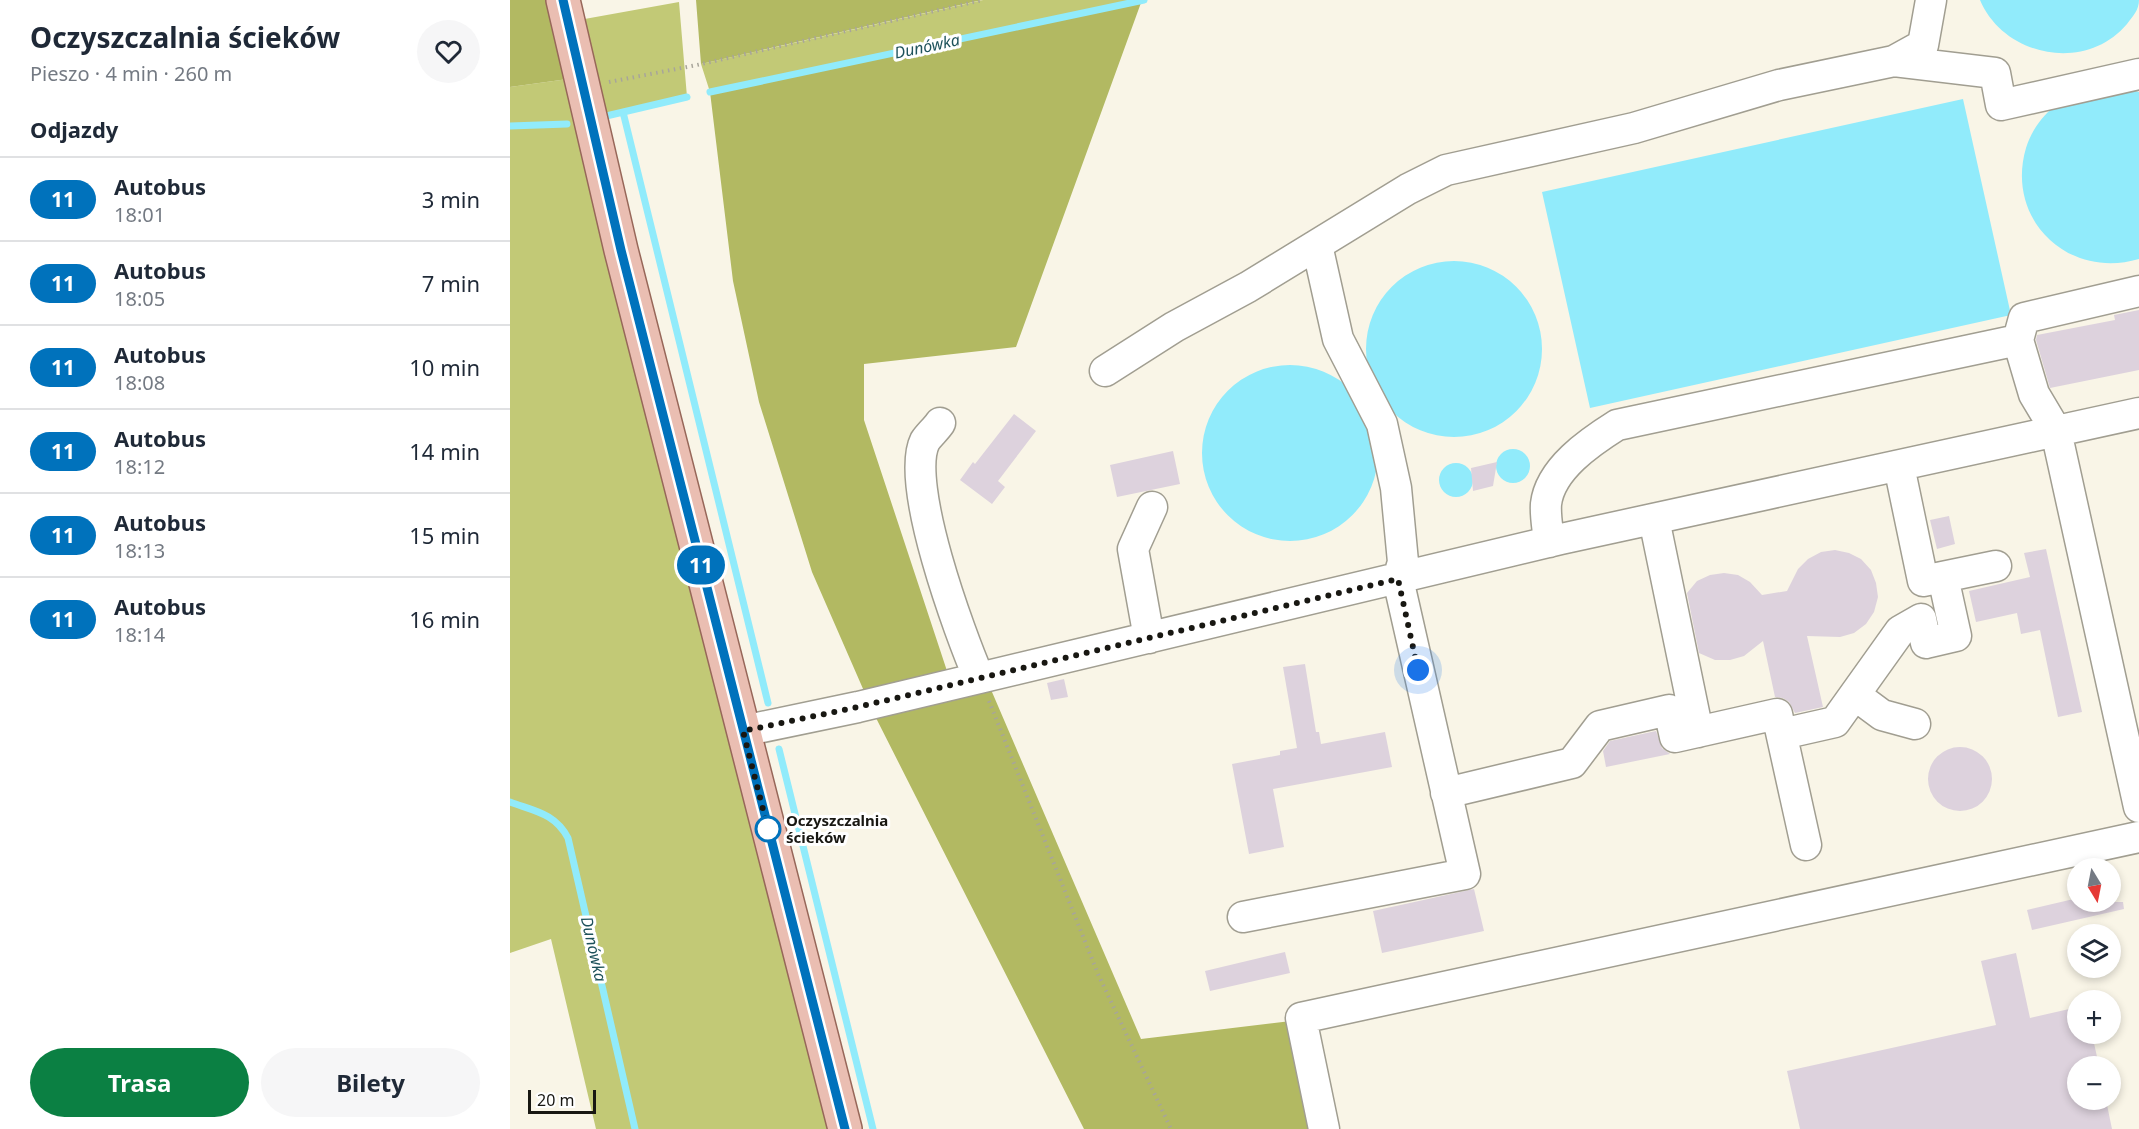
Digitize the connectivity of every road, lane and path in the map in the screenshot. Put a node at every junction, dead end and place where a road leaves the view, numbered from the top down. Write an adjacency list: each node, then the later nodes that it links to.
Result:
1 (562, 0): 6 (main road)
2 (983, 0): 6 (path)
3 (1931, 0): 4 (lane)
4 (1894, 60): 5 (lane); 7 (lane)
5 (2139, 74)
6 (582, 87): 25 (main road)
7 (1317, 245): 10 (lane); 20 (lane)
8 (2139, 291): 9 (lane)
9 (2018, 340): 13 (lane); 17 (lane)
10 (1105, 371)
11 (2139, 413): 13 (lane)
12 (940, 423): 22 (lane)
13 (2056, 431): 14 (lane); 29 (lane)
14 (1899, 466): 16 (lane); 19 (lane)
15 (1152, 507): 21 (lane)
16 (1654, 519): 17 (lane); 26 (lane)
17 (1549, 542): 20 (lane)
18 (1996, 566): 19 (lane)
19 (1943, 577): 23 (lane)
20 (1398, 579): 21 (lane); 28 (lane)
21 (1149, 638): 22 (lane)
22 (979, 678): 25 (lane); 34 (path)
23 (1855, 695): 24 (lane); 27 (lane)
24 (1915, 724)
25 (743, 731): 33 (main road)
26 (1698, 732): 27 (lane); 28 (lane)
27 (1782, 734): 31 (lane)
28 (1446, 793): 32 (lane)
29 (2139, 807)
30 (2139, 837): 35 (lane)
31 (1806, 845)
32 (1243, 917)
33 (845, 1129)
34 (1171, 1129)
35 (1324, 1129)

